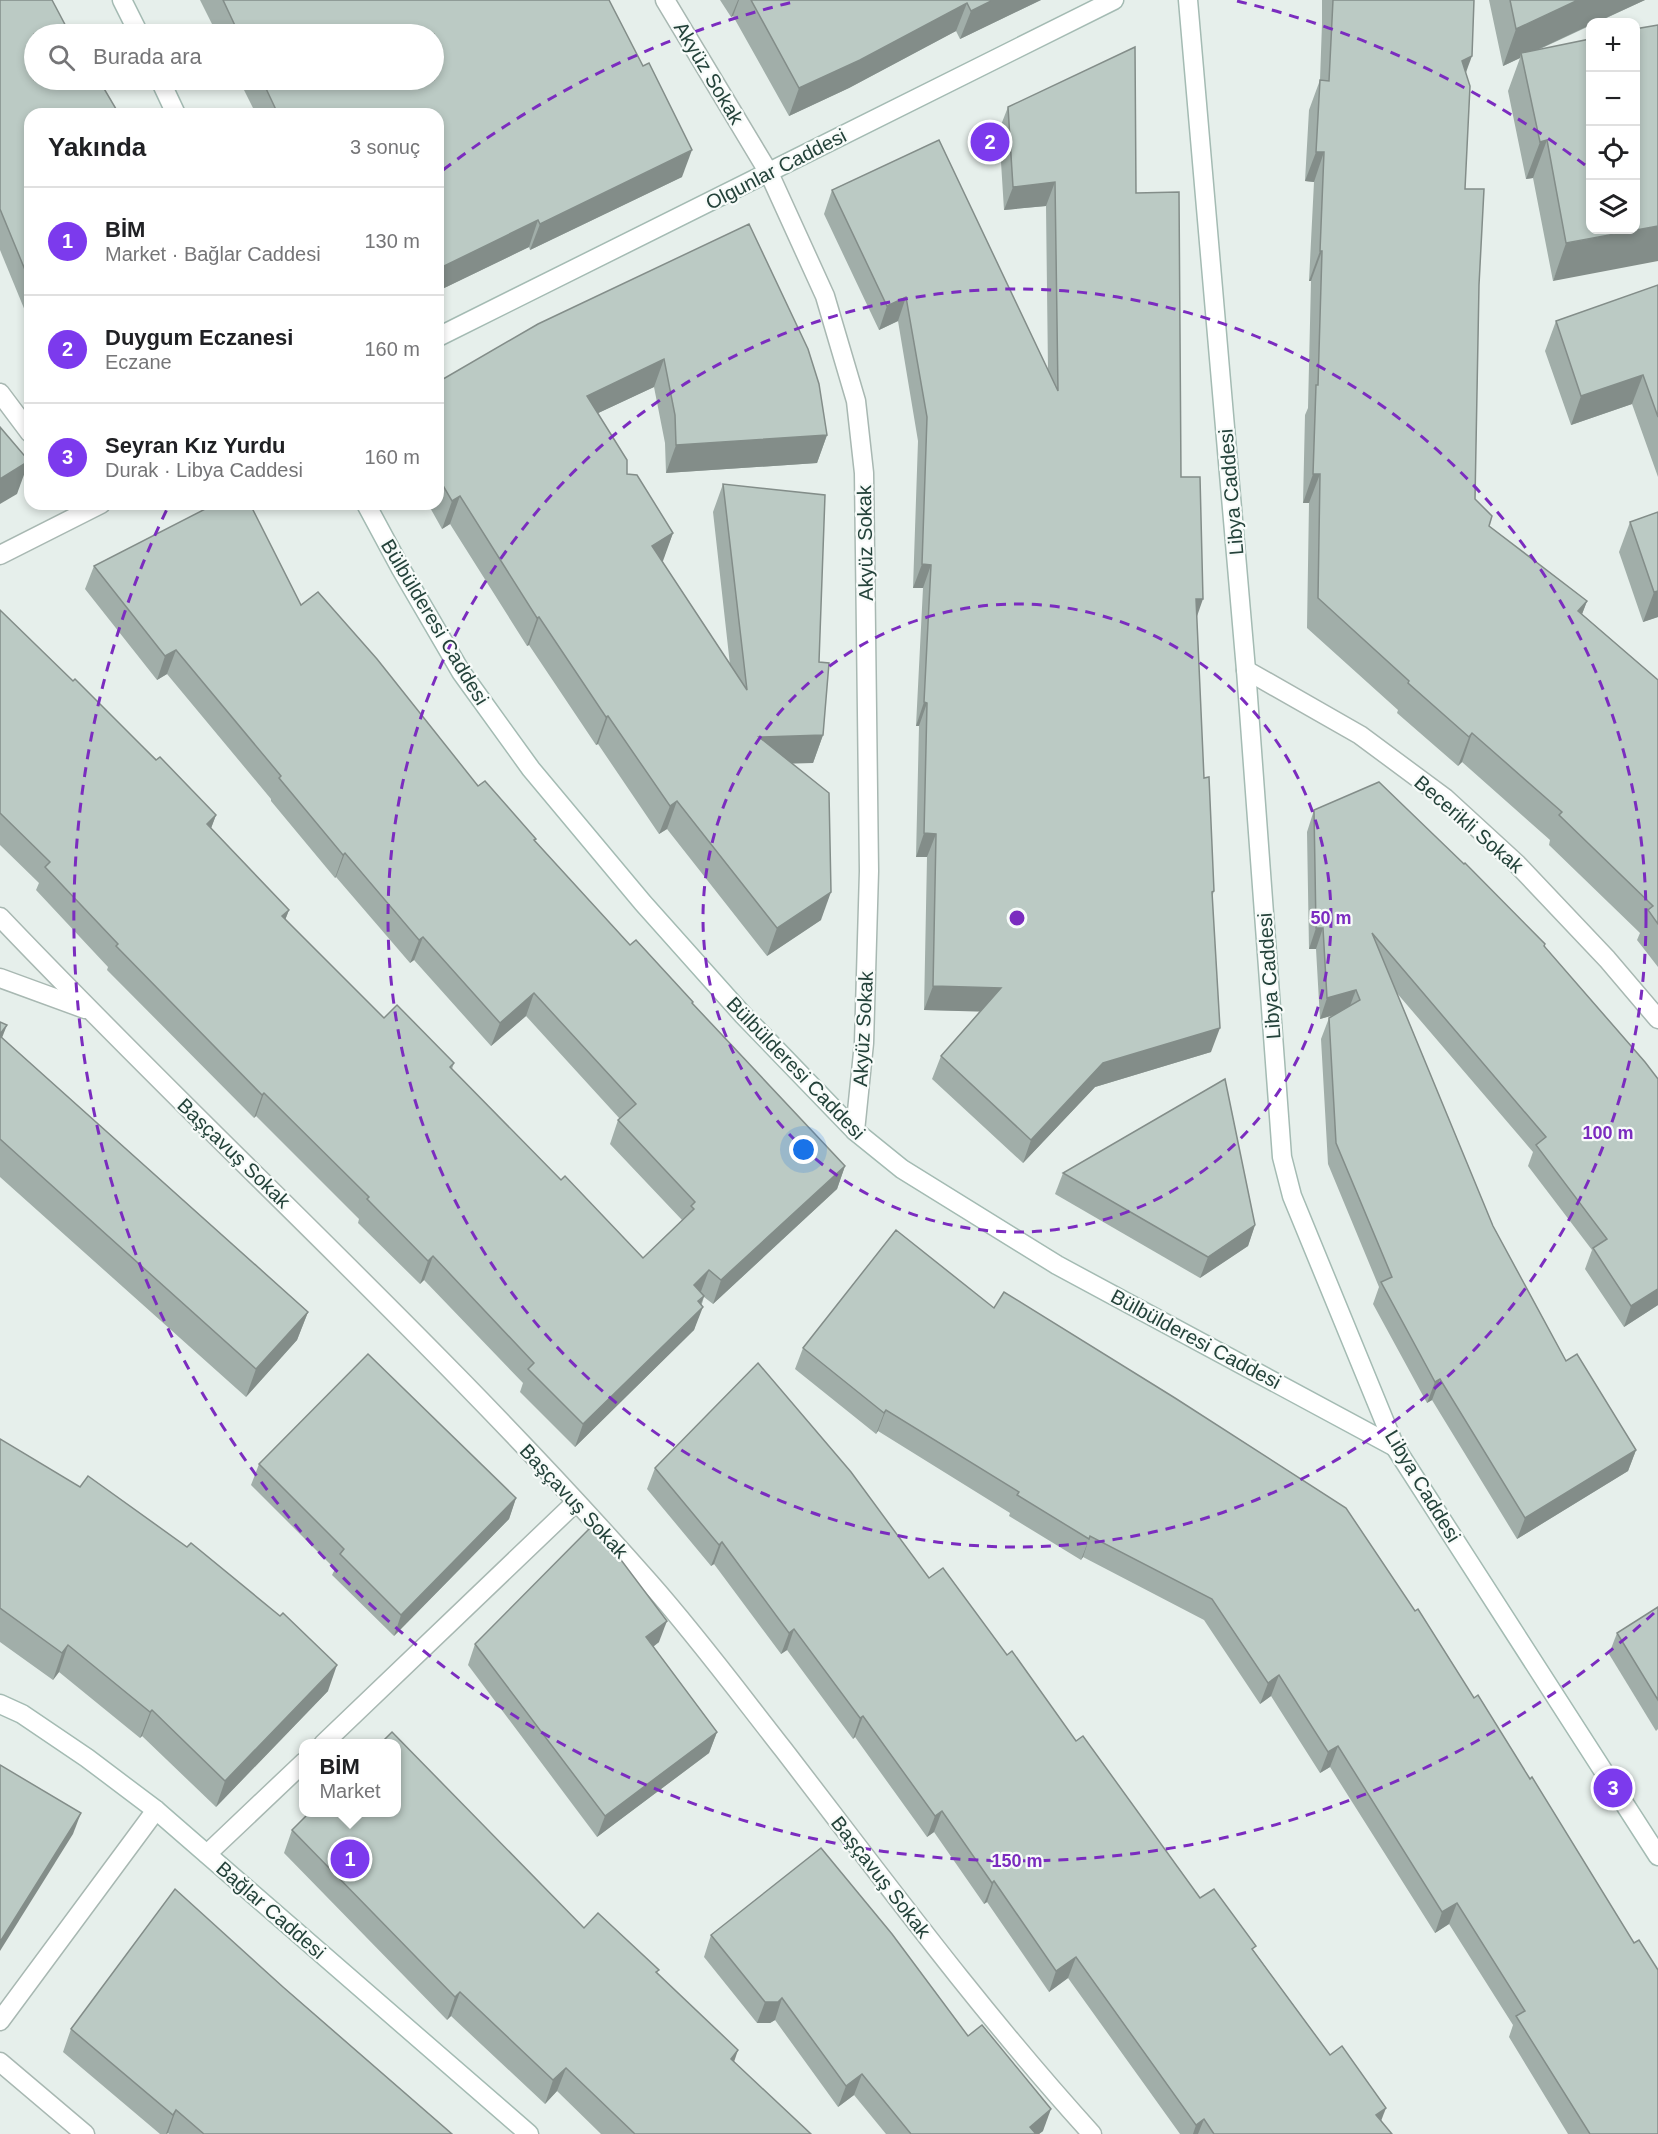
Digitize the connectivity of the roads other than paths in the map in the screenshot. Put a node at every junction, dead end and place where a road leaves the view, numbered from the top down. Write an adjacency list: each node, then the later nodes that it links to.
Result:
1 (122, 0): 5 (street)
2 (664, 0): 8 (street, Akyüz Sokak)
3 (1114, 0): 8 (street, Olgunlar Caddesi)
4 (1188, 0): 15 (street, Libya Caddesi)
5 (134, 24)
6 (165, 90): 7 (street)
7 (173, 108)
8 (769, 173): 9 (street, Olgunlar Caddesi); 20 (street, Akyüz Sokak)
9 (444, 334)
10 (0, 393): 11 (street)
11 (24, 425)
12 (83, 510): 14 (street)
13 (369, 510): 20 (street, Bülbülderesi Caddesi)
14 (0, 555)
15 (1246, 670): 19 (street, Becerikli Sokak); 21 (street, Libya Caddesi)
16 (0, 918): 18 (street, Başçavuş Sokak)
17 (0, 978): 18 (street)
18 (89, 1011): 22 (street, Başçavuş Sokak)
19 (1658, 1019)
20 (855, 1131): 21 (street, Bülbülderesi Caddesi)
21 (1395, 1447): 28 (street, Libya Caddesi)
22 (576, 1502): 24 (street); 33 (street, Başçavuş Sokak)
23 (0, 1704): 26 (street, Bağlar Caddesi)
24 (327, 1739)
25 (299, 1766): 27 (street)
26 (156, 1810): 27 (street, Bağlar Caddesi); 29 (street)
27 (207, 1854): 32 (street, Bağlar Caddesi)
28 (1658, 1856)
29 (0, 2021)
30 (0, 2062): 31 (street)
31 (85, 2134)
32 (529, 2134)
33 (1092, 2134)

